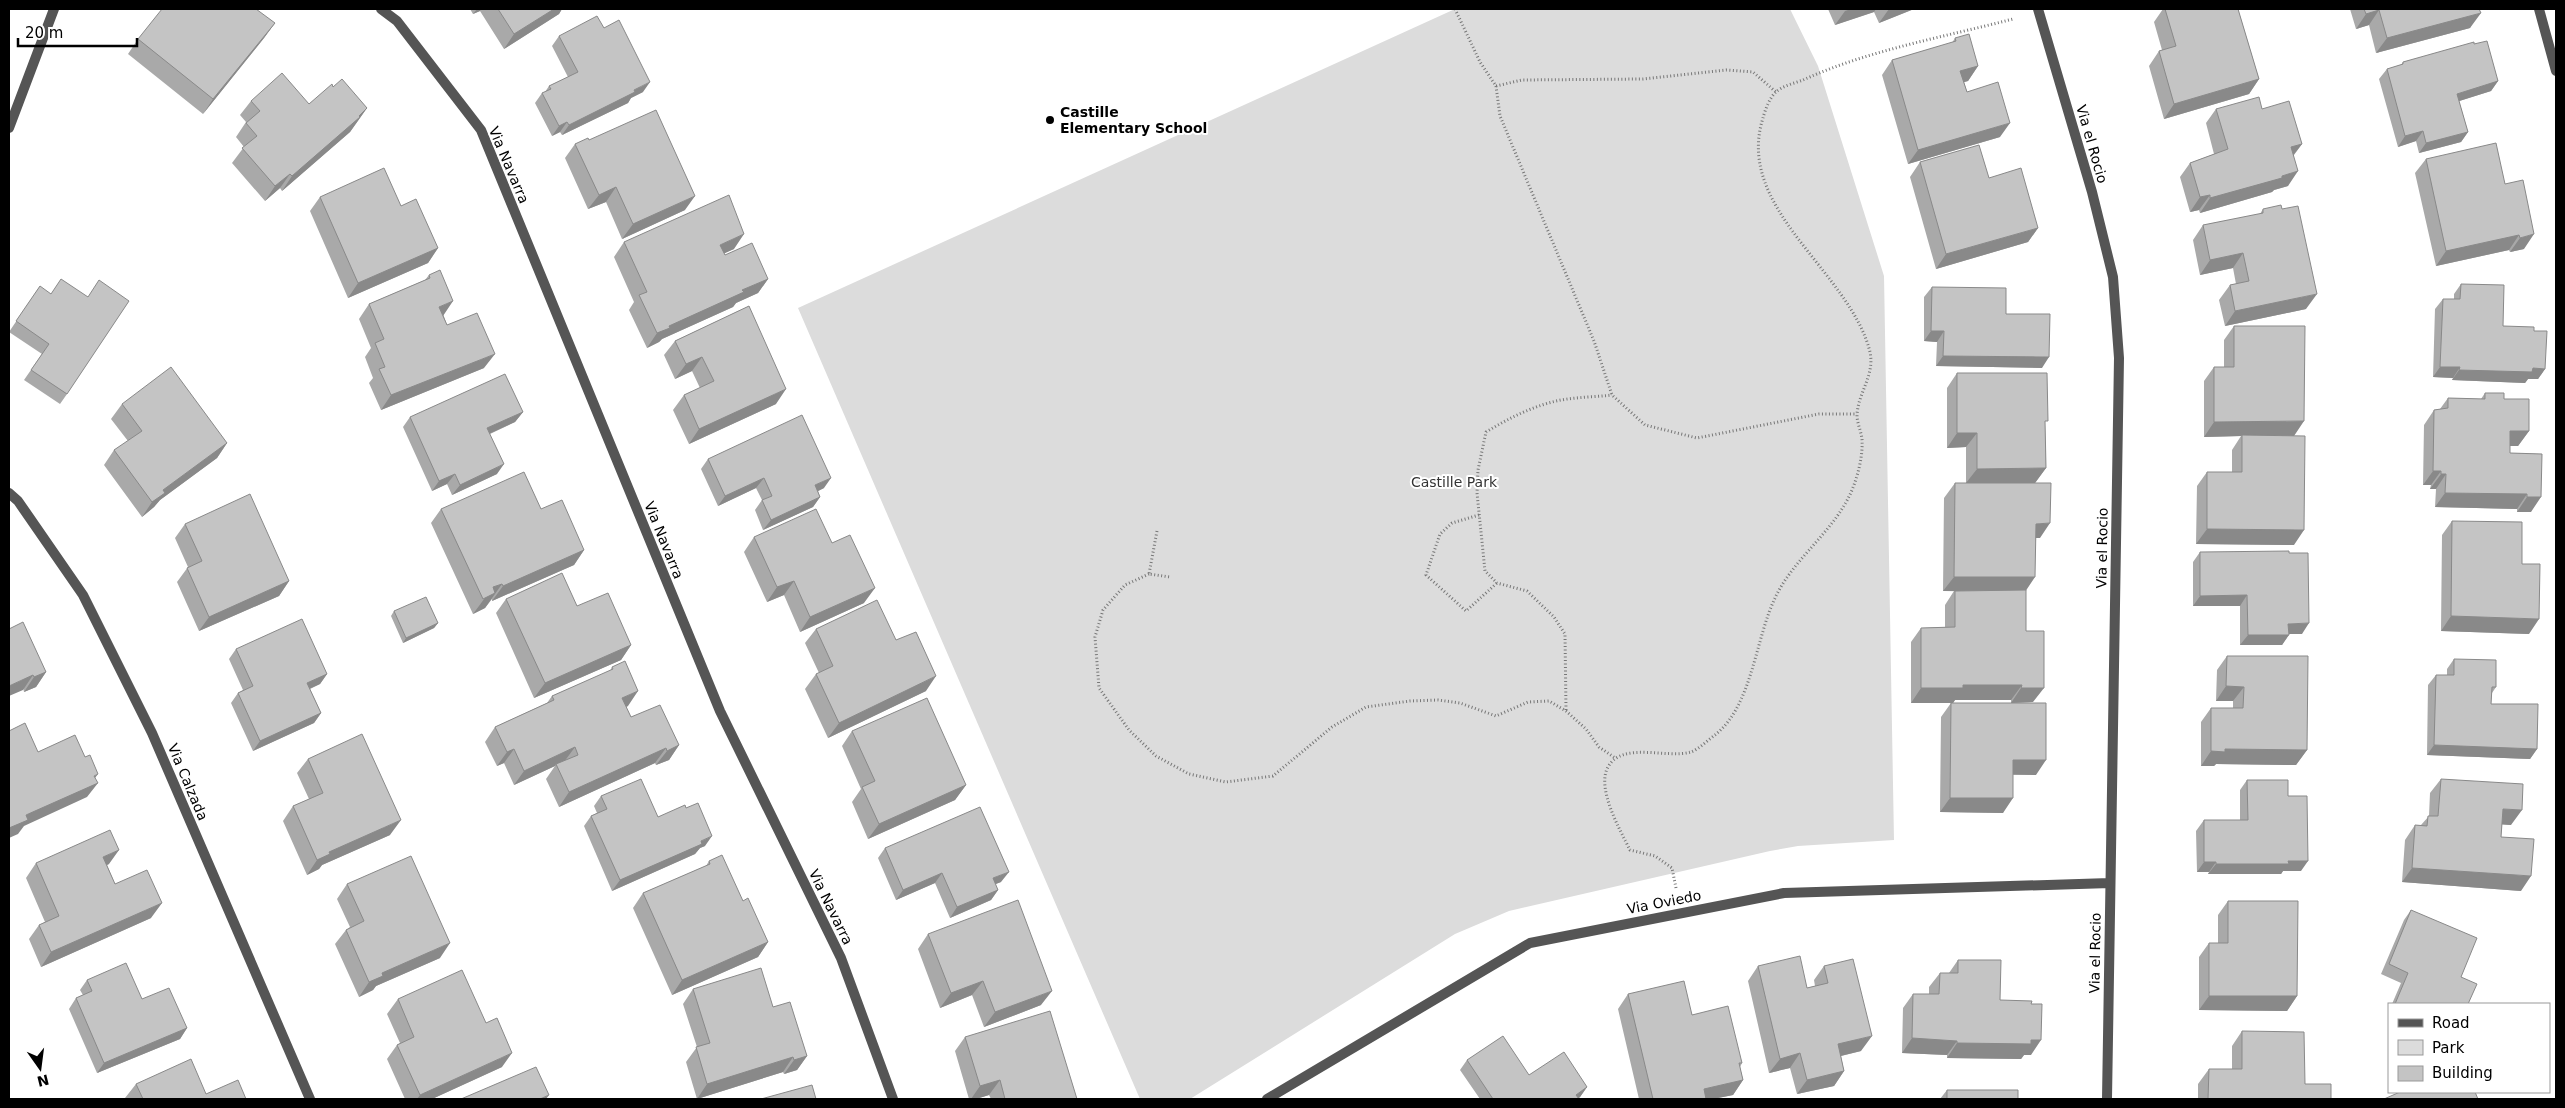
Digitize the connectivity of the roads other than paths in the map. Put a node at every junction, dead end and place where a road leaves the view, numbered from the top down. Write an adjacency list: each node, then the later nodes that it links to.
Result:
1 (54, 9): 6 (street)
2 (381, 9): 10 (street, Via Navarra)
3 (2539, 9): 5 (street)
4 (2038, 11): 8 (street, Via el Rocio)
5 (2556, 71)
6 (9, 128)
7 (9, 493): 9 (street, Via Calzada)
8 (2110, 883): 11 (street, Via Oviedo); 12 (street, Via el Rocio)
9 (310, 1099)
10 (893, 1099)
11 (1267, 1099)
12 (2107, 1099)

